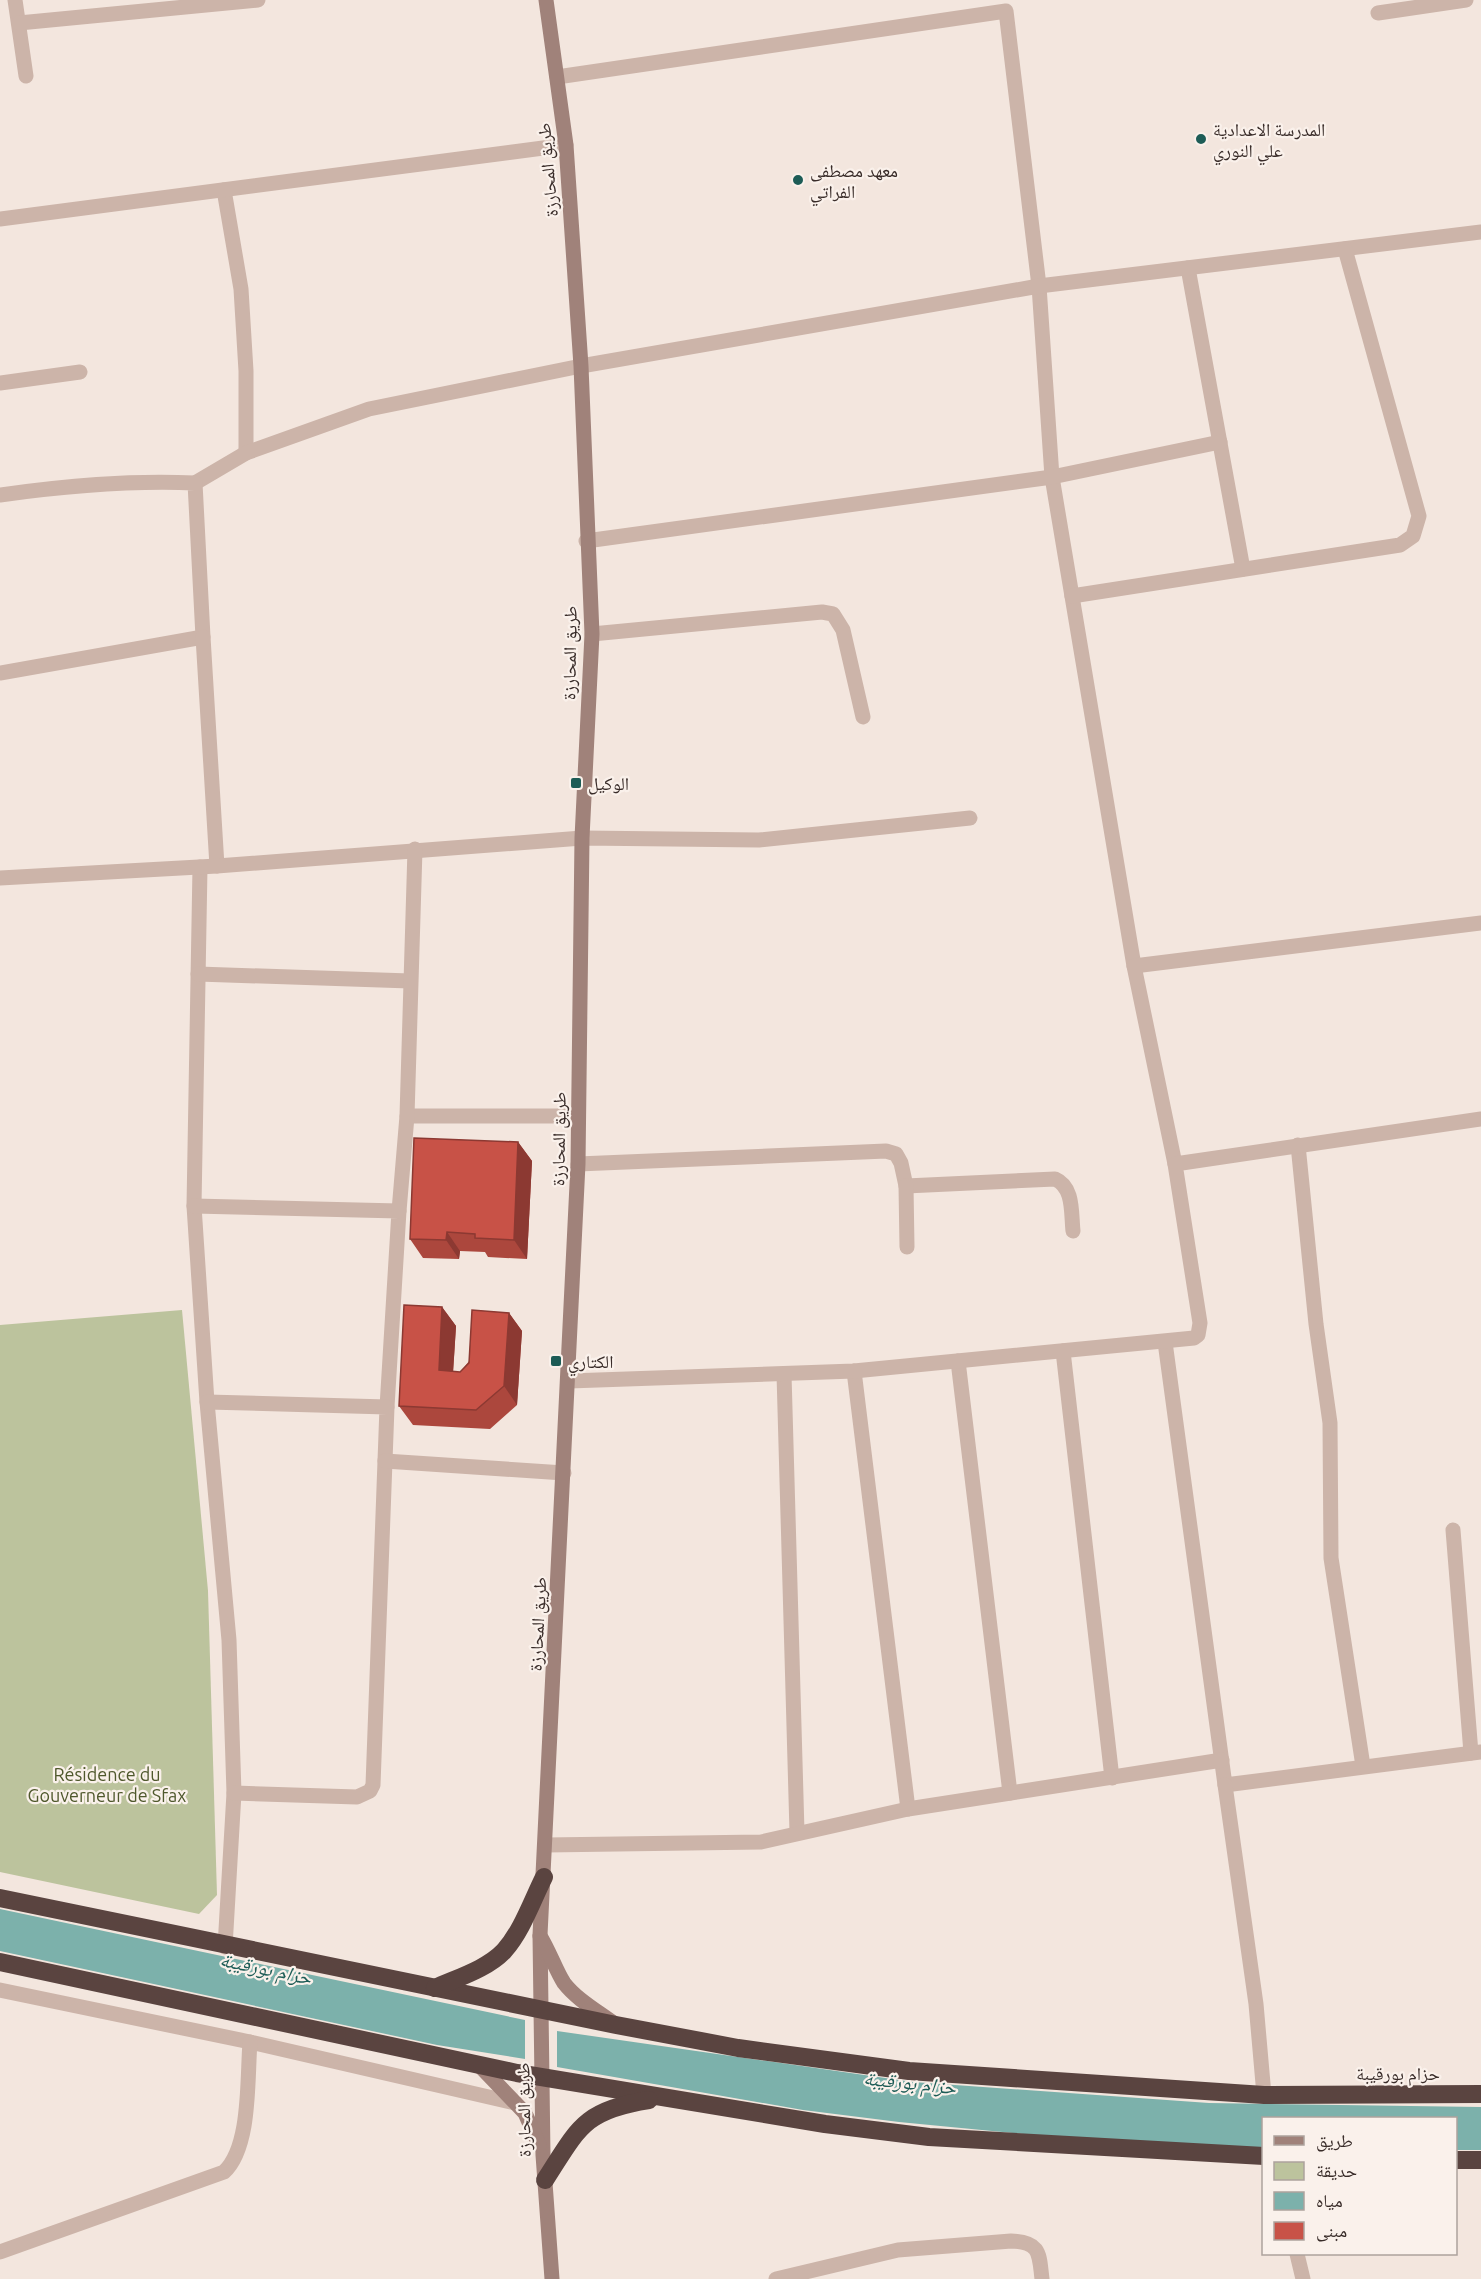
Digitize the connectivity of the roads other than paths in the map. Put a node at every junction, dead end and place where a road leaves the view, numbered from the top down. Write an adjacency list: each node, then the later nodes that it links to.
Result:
1 (15, 0): 7 (street)
2 (258, 0): 7 (street)
3 (546, 0): 9 (main road, طريق المحارزة)
4 (1467, 0): 6 (street)
5 (1006, 5): 9 (street); 16 (street)
6 (1378, 13)
7 (19, 23): 8 (street)
8 (26, 76)
9 (557, 77): 10 (main road, طريق المحارزة)
10 (566, 145): 11 (street); 17 (main road, طريق المحارزة)
11 (224, 190): 12 (street); 21 (street)
12 (0, 219)
13 (1481, 232): 14 (street)
14 (1345, 249): 15 (street); 26 (street)
15 (1188, 268): 16 (street); 20 (street)
16 (1039, 286): 17 (street); 22 (street)
17 (581, 366): 21 (street); 25 (main road, طريق المحارزة)
18 (80, 372): 19 (street)
19 (0, 384)
20 (1220, 442): 22 (street); 26 (street)
21 (246, 453): 23 (street)
22 (1052, 477): 25 (street); 27 (street)
23 (195, 483): 24 (street); 29 (street)
24 (0, 495)
25 (586, 541): 28 (main road, طريق المحارزة)
26 (1243, 569): 27 (street)
27 (1072, 596): 39 (street)
28 (592, 634): 31 (street); 33 (main road, طريق المحارزة)
29 (203, 637): 30 (street); 35 (street)
30 (0, 673)
31 (864, 717)
32 (970, 818): 33 (street)
33 (582, 838): 34 (street); 43 (main road, طريق المحارزة)
34 (415, 849): 35 (street); 41 (street)
35 (217, 866): 36 (street)
36 (200, 867): 37 (street); 40 (street)
37 (0, 878)
38 (1481, 923): 39 (street)
39 (1134, 966): 47 (street)
40 (198, 974): 41 (street); 49 (street)
41 (410, 981): 42 (street)
42 (407, 1116): 43 (street); 50 (street)
43 (578, 1116): 46 (main road, طريق المحارزة)
44 (1481, 1119): 45 (street)
45 (1298, 1145): 47 (street); 66 (street)
46 (578, 1164): 48 (street); 58 (main road, طريق المحارزة)
47 (1175, 1164): 53 (street)
48 (906, 1186): 51 (street); 52 (street)
49 (194, 1206): 50 (street); 59 (street)
50 (399, 1211): 60 (street)
51 (1073, 1231)
52 (907, 1247)
53 (1165, 1342): 54 (street); 65 (street)
54 (1063, 1351): 55 (street); 67 (street)
55 (958, 1362): 56 (street); 70 (street)
56 (854, 1371): 57 (street); 71 (street)
57 (784, 1374): 58 (street); 72 (street)
58 (569, 1381): 62 (main road, طريق المحارزة)
59 (207, 1402): 60 (street); 69 (street)
60 (387, 1407): 61 (street)
61 (385, 1461): 62 (street); 69 (street)
62 (564, 1473): 73 (main road, طريق المحارزة)
63 (1453, 1530): 64 (street)
64 (1476, 1752): 66 (street)
65 (1222, 1760): 67 (street); 68 (street)
66 (1362, 1766): 68 (street)
67 (1112, 1778): 70 (street)
68 (1225, 1785): 87 (street)
69 (234, 1793): 77 (street)
70 (1010, 1793): 71 (street)
71 (908, 1809): 72 (street)
72 (796, 1832): 73 (street)
73 (546, 1845): 74 (main road, طريق المحارزة)
74 (544, 1877): 76 (main road, طريق المحارزة); 79 (highway)
75 (0, 1898): 77 (highway, حزام بورقيبة)
76 (540, 1935): 81 (main road, طريق المحارزة); 82 (main road)
77 (225, 1947): 79 (highway, حزام بورقيبة)
78 (0, 1962): 84 (highway)
79 (435, 1988): 81 (highway, حزام بورقيبة)
80 (0, 1990): 83 (street)
81 (542, 2015): 82 (highway, حزام بورقيبة); 85 (main road, طريق المحارزة)
82 (616, 2025): 87 (highway, حزام بورقيبة)
83 (250, 2042): 89 (street); 95 (street)
84 (478, 2064): 85 (highway); 89 (main road)
85 (541, 2072): 88 (highway); 90 (main road, طريق المحارزة)
86 (1481, 2094): 87 (highway, حزام بورقيبة)
87 (1264, 2095)
88 (662, 2098): 91 (highway); 94 (highway)
89 (515, 2103): 90 (main road)
90 (543, 2155): 94 (main road, طريق المحارزة)
91 (1262, 2156)
92 (1457, 2160): 93 (highway)
93 (1481, 2160)
94 (545, 2180): 97 (main road, طريق المحارزة)
95 (0, 2252)
96 (1297, 2255): 100 (street)
97 (552, 2279)
98 (776, 2279): 99 (street)
99 (1042, 2279)
100 (1303, 2279)

